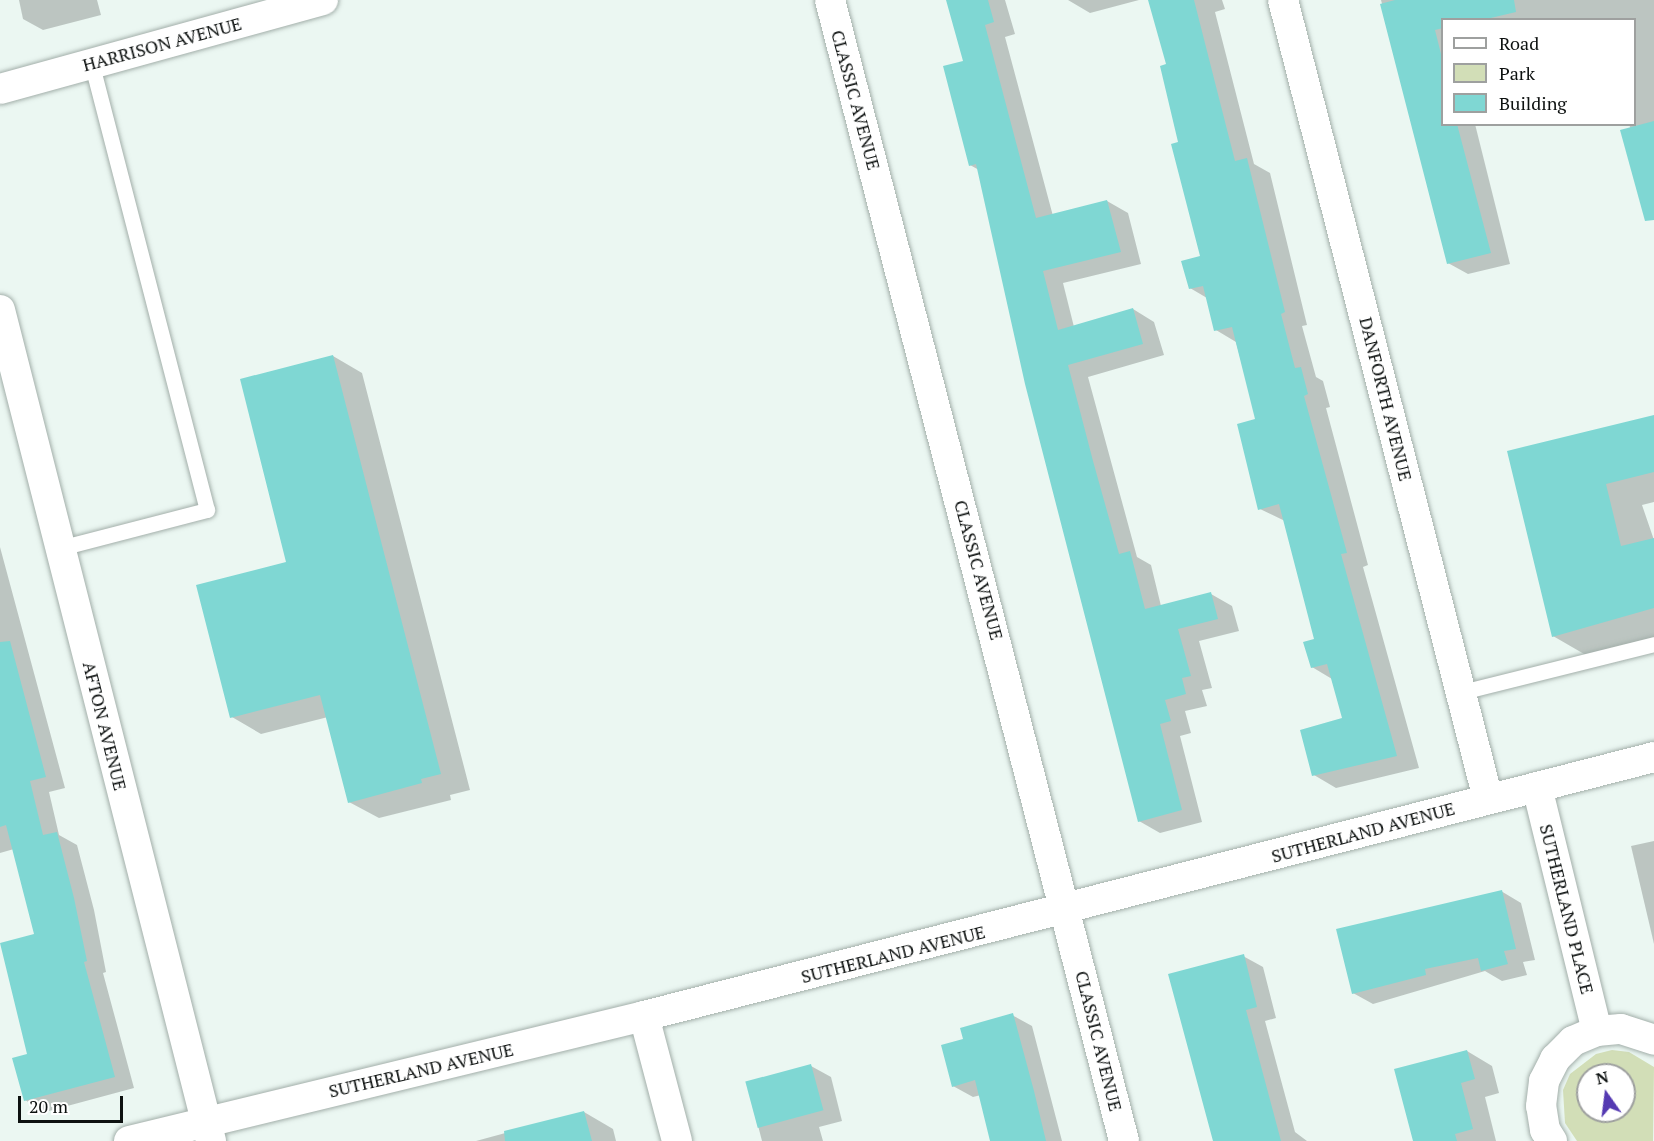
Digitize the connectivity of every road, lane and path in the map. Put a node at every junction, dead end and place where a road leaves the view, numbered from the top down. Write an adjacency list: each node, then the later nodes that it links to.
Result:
1 (323, 0): 4 (street, HARRISON AVENUE)
2 (831, 0): 13 (street, CLASSIC AVENUE)
3 (1283, 0): 9 (street, DANFORTH AVENUE)
4 (92, 64): 5 (street, HARRISON AVENUE); 7 (lane)
5 (0, 89)
6 (0, 310): 7 (street, AFTON AVENUE)
7 (60, 548): 17 (street, AFTON AVENUE)
8 (1654, 644): 9 (lane)
9 (1462, 692): 12 (street, DANFORTH AVENUE)
10 (1654, 756): 11 (street, SUTHERLAND AVENUE)
11 (1537, 787): 12 (street, SUTHERLAND AVENUE); 15 (street, SUTHERLAND PLACE)
12 (1488, 799): 13 (street, SUTHERLAND AVENUE)
13 (1067, 910): 14 (street, SUTHERLAND AVENUE); 20 (street, CLASSIC AVENUE)
14 (644, 1016): 17 (street, SUTHERLAND AVENUE); 19 (street)
15 (1596, 1031): 16 (street); 21 (street)
16 (1654, 1040)
17 (208, 1131): 18 (street, SUTHERLAND AVENUE)
18 (129, 1141)
19 (677, 1141)
20 (1124, 1141)
21 (1552, 1141)

